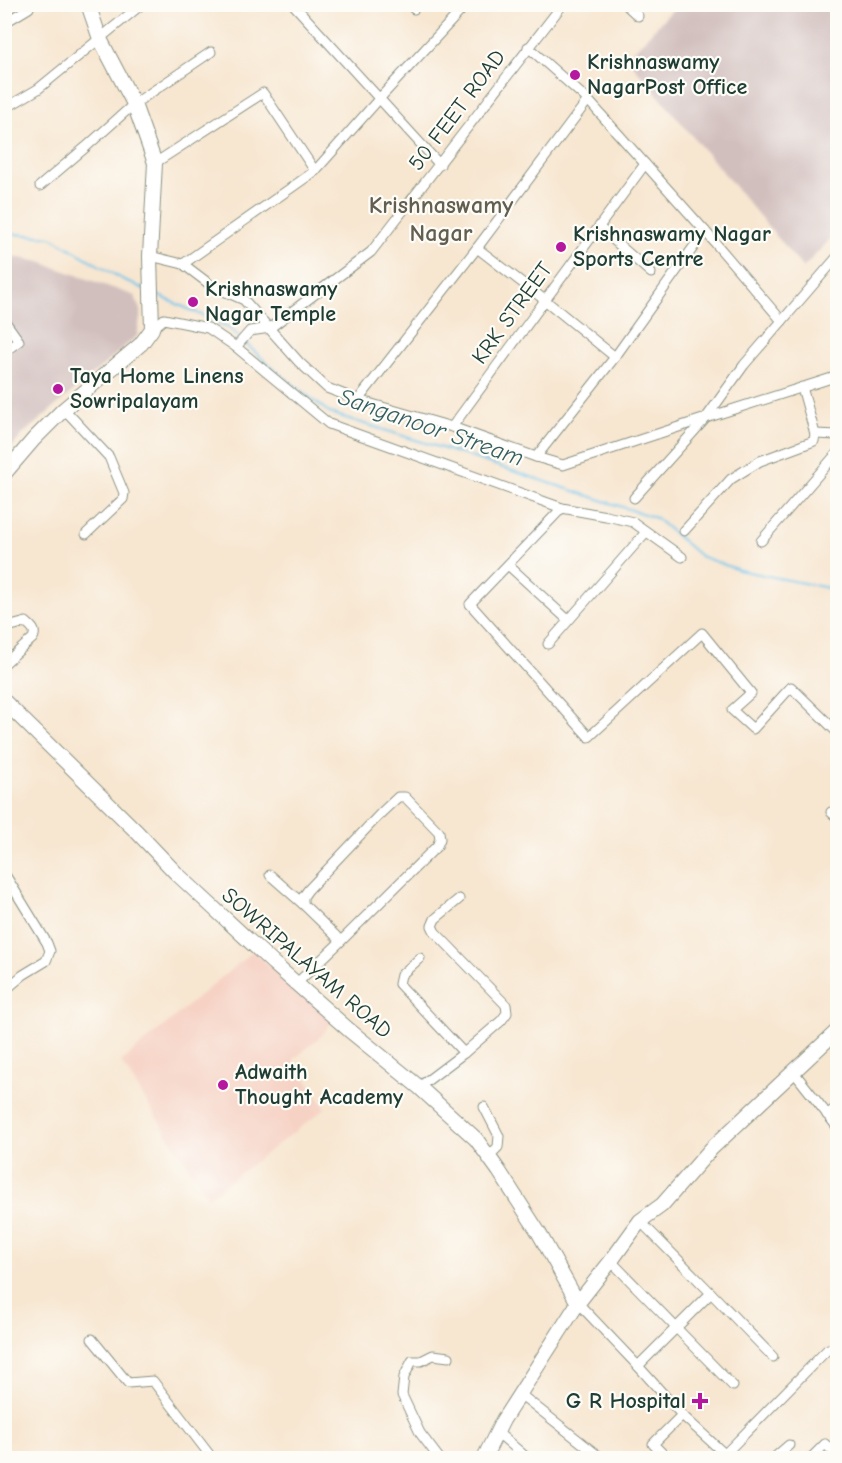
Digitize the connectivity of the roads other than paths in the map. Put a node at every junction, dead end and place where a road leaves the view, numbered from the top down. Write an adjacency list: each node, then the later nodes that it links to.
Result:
1 (30, 4): 9 (street)
2 (88, 4): 10 (street)
3 (142, 4): 10 (street)
4 (293, 4): 13 (street)
5 (467, 4): 13 (street)
6 (563, 4): 11 (street, 50 FEET ROAD)
7 (625, 4): 8 (street)
8 (638, 16)
9 (4, 23)
10 (100, 39): 15 (street); 16 (street)
11 (528, 47): 14 (street); 19 (street, 50 FEET ROAD)
12 (211, 52): 15 (street)
13 (379, 99): 19 (street); 20 (street)
14 (588, 100): 18 (street); 24 (street)
15 (134, 104): 17 (street); 21 (street)
16 (4, 110)
17 (154, 163): 20 (street); 25 (street)
18 (645, 164): 22 (street, KRK STREET); 23 (street)
19 (440, 165): 32 (street, 50 FEET ROAD)
20 (315, 171): 27 (street)
21 (40, 186)
22 (600, 228): 28 (street); 29 (street, KRK STREET)
23 (705, 231): 31 (street); 36 (street)
24 (477, 248): 29 (street); 39 (street)
25 (150, 256): 27 (street); 33 (street)
26 (837, 256): 31 (street)
27 (183, 264): 32 (street)
28 (651, 273)
29 (546, 301): 36 (street); 42 (street, KRK STREET)
30 (4, 320): 35 (street)
31 (782, 321): 41 (street)
32 (270, 328): 34 (street); 39 (street)
33 (152, 329): 34 (street); 40 (street)
34 (236, 347): 49 (street)
35 (4, 352)
36 (615, 357): 46 (street)
37 (837, 376): 38 (street)
38 (802, 387): 41 (street); 43 (street)
39 (358, 400): 42 (street)
40 (64, 409): 47 (street); 52 (street)
41 (706, 418): 46 (street); 48 (street)
42 (452, 427): 46 (street)
43 (815, 434): 44 (street); 50 (street)
44 (837, 435)
45 (837, 452): 53 (street)
46 (536, 458)
47 (4, 474)
48 (634, 498)
49 (562, 507): 51 (street); 55 (street)
50 (684, 531)
51 (646, 532): 54 (street); 56 (street)
52 (86, 534)
53 (761, 541)
54 (682, 557)
55 (508, 565): 56 (street); 61 (street)
56 (568, 620): 58 (street)
57 (4, 628): 59 (street)
58 (548, 644)
59 (4, 663)
60 (4, 701): 68 (street, SOWRIPALAYAM ROAD)
61 (837, 733)
62 (4, 873): 69 (street)
63 (270, 874): 65 (street)
64 (459, 898): 71 (street)
65 (303, 904): 66 (street); 66 (street)
66 (341, 942): 68 (street)
67 (420, 958): 71 (street)
68 (297, 982): 73 (street, SOWRIPALAYAM ROAD)
69 (10, 986)
70 (837, 1030): 72 (street)
71 (464, 1053): 73 (street)
72 (793, 1071): 76 (street); 79 (street)
73 (419, 1087): 78 (street, SOWRIPALAYAM ROAD)
74 (837, 1106): 76 (street)
75 (484, 1107): 78 (street)
76 (827, 1115): 77 (street)
77 (837, 1128)
78 (488, 1156): 82 (street, SOWRIPALAYAM ROAD)
79 (640, 1221): 80 (street); 81 (street)
80 (611, 1262): 82 (street); 83 (street)
81 (711, 1293): 83 (street); 87 (street)
82 (578, 1304): 88 (street); 90 (street)
83 (677, 1328): 88 (street); 89 (street)
84 (92, 1339): 96 (street)
85 (828, 1349): 94 (street)
86 (449, 1357): 97 (street)
87 (772, 1357)
88 (638, 1366): 91 (street)
89 (734, 1386)
90 (520, 1394): 92 (street); 100 (street)
91 (682, 1415): 94 (street); 101 (street)
92 (497, 1432): 98 (street); 99 (street)
93 (789, 1445): 102 (street)
94 (727, 1456)
95 (837, 1456): 103 (street)
96 (212, 1458)
97 (439, 1458)
98 (484, 1458)
99 (527, 1458)
100 (601, 1458)
101 (667, 1458)
102 (774, 1458)
103 (811, 1458)

